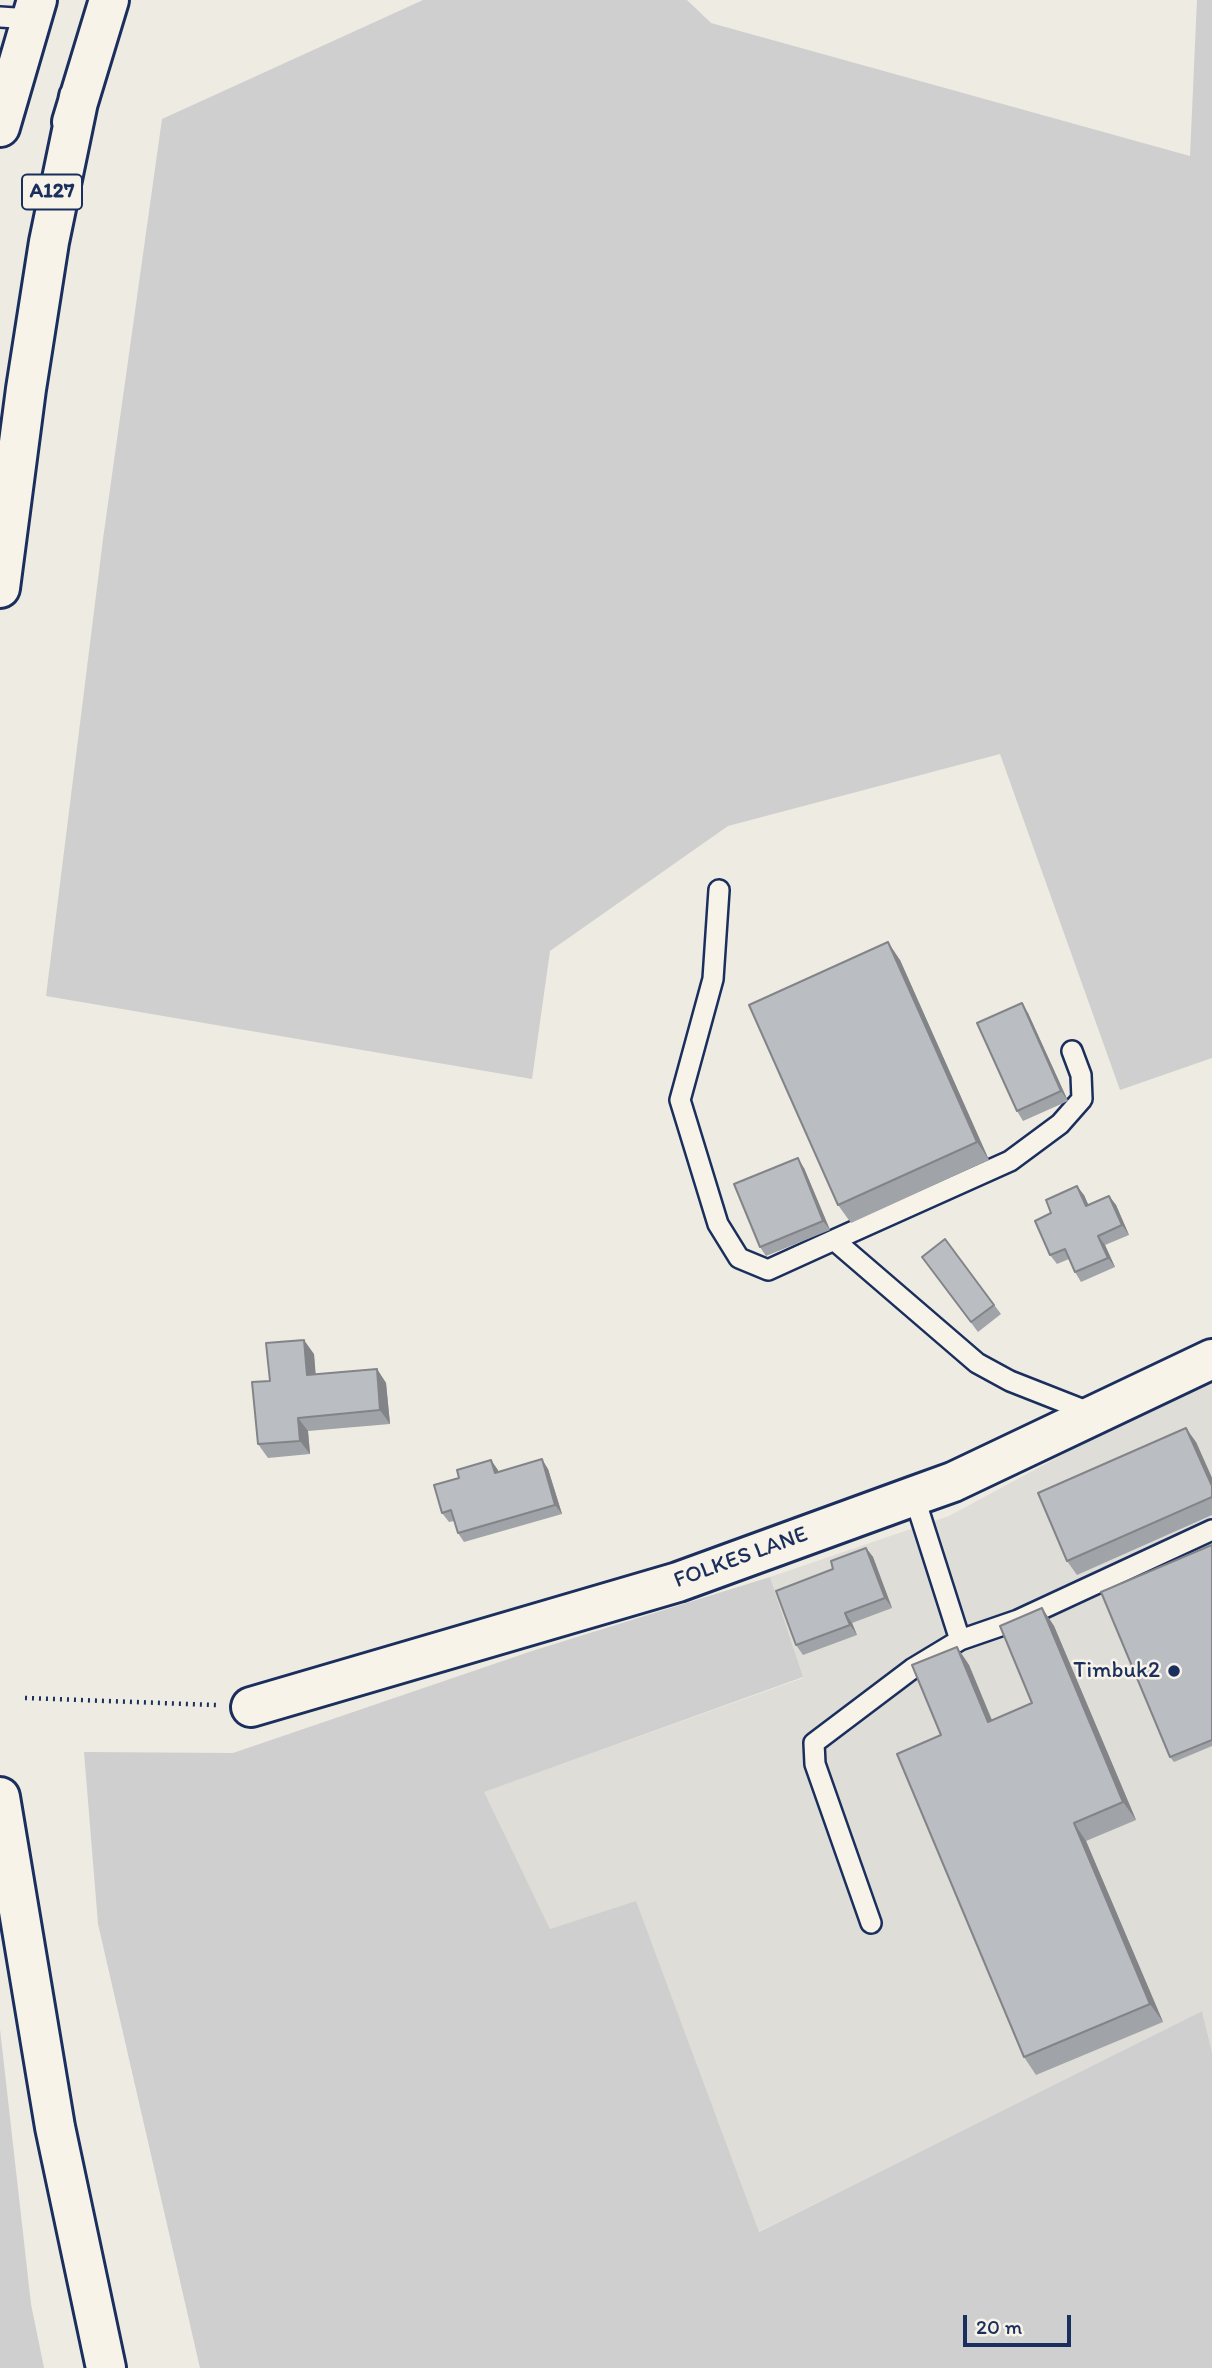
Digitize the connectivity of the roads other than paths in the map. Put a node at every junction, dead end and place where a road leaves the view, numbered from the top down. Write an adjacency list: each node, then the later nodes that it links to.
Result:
1 (109, 0): 3 (main road, A127)
2 (23, 12): 4 (main road)
3 (79, 97): 5 (main road, A127); 6 (main road)
4 (0, 127)
5 (0, 385)
6 (0, 588)
7 (719, 890): 9 (lane)
8 (1073, 1051): 9 (lane)
9 (834, 1240): 11 (lane)
10 (1212, 1359): 11 (main road, FOLKES LANE)
11 (1096, 1415): 12 (main road, FOLKES LANE)
12 (914, 1496): 14 (lane); 15 (main road, FOLKES LANE)
13 (1212, 1530): 14 (lane)
14 (960, 1640): 17 (lane)
15 (251, 1707)
16 (0, 1797): 18 (main road)
17 (871, 1923)
18 (106, 2368)

